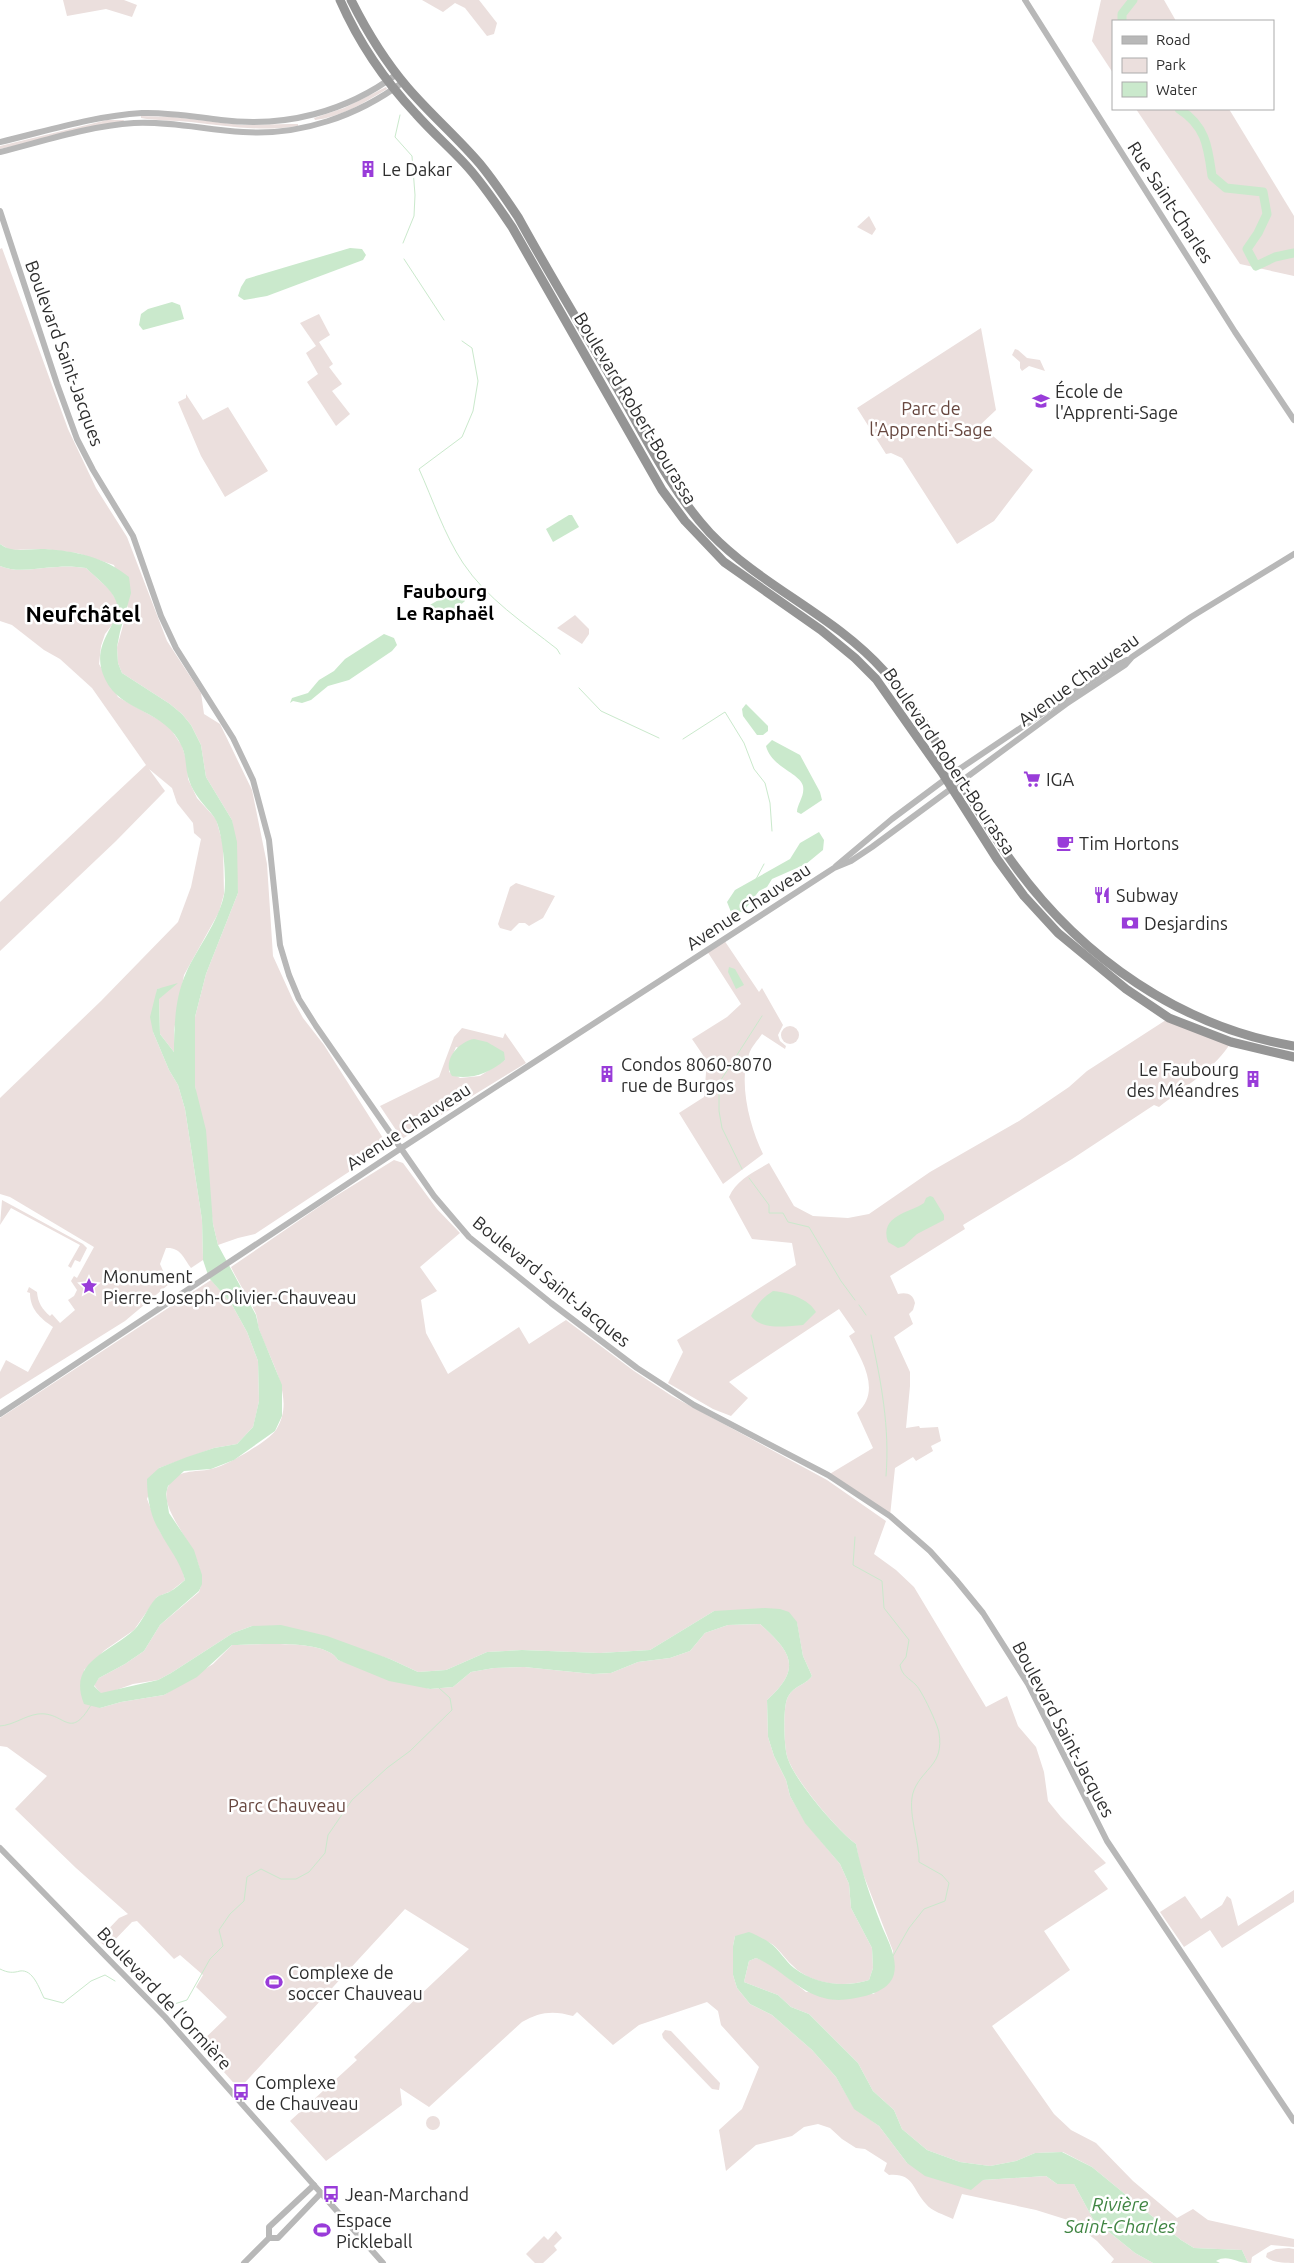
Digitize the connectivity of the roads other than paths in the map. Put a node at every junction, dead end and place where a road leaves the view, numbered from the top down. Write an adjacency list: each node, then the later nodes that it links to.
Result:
1 (340, 0): 5 (highway, Boulevard Robert-Bourassa)
2 (352, 0): 4 (highway, Boulevard Robert-Bourassa)
3 (1025, 0): 11 (street, Rue Saint-Charles)
4 (397, 74): 5 (street); 6 (highway, Boulevard Robert-Bourassa)
5 (389, 80): 7 (highway, Boulevard Robert-Bourassa); 8 (street)
6 (403, 82): 7 (street); 14 (highway, Boulevard Robert-Bourassa)
7 (394, 89): 9 (street); 15 (highway, Boulevard Robert-Bourassa)
8 (0, 142)
9 (0, 152)
10 (0, 211): 21 (street, Boulevard Saint-Jacques)
11 (1294, 420)
12 (1294, 554): 13 (street, Avenue Chauveau)
13 (1132, 657): 14 (street, Avenue Chauveau); 16 (street, Avenue Chauveau)
14 (955, 772): 15 (street, Avenue Chauveau); 16 (highway, Boulevard Robert-Bourassa)
15 (946, 779): 17 (highway, Boulevard Robert-Bourassa); 18 (street, Avenue Chauveau)
16 (961, 781): 17 (street, Avenue Chauveau); 19 (highway, Boulevard Robert-Bourassa)
17 (951, 788): 18 (street, Avenue Chauveau); 20 (highway, Boulevard Robert-Bourassa)
18 (834, 868): 21 (street, Avenue Chauveau)
19 (1294, 1046)
20 (1294, 1058)
21 (400, 1148): 22 (street, Avenue Chauveau); 24 (street, Boulevard Saint-Jacques)
22 (0, 1414)
23 (0, 1848): 25 (street, Boulevard de l'Ormière)
24 (1294, 2121)
25 (314, 2185): 26 (street, Boulevard de l'Ormière); 27 (street)
26 (321, 2193): 27 (street); 29 (street, Boulevard de l'Ormière)
27 (269, 2238): 28 (street)
28 (244, 2263)
29 (384, 2263)

